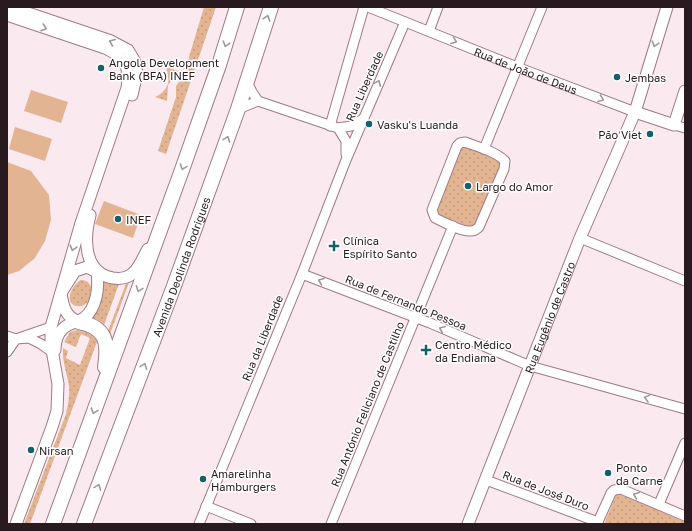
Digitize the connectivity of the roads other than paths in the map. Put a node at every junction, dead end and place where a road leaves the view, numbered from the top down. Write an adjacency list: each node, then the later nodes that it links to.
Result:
1 (10, 7): 26 (street, one-way to 1)
2 (237, 7): 23 (highway, one-way to 23)
3 (271, 7): 13 (highway, Avenida Deolinda Rodrigues, one-way to 3)
4 (364, 7): 19 (street)
5 (368, 7): 10 (street, Rua de João de Deus)
6 (438, 7): 11 (street)
7 (542, 7): 12 (street)
8 (667, 7): 17 (street, Rua Eugênio de Castro, one-way to 17)
9 (7, 15): 29 (street, one-way to 29)
10 (405, 22): 11 (street, Rua de João de Deus); 18 (street, Rua Liberdade, one-way to 10)
11 (429, 31): 12 (street, Rua de João de Deus, one-way to 12)
12 (517, 67): 17 (street, Rua de João de Deus, one-way to 17); 21 (street)
13 (247, 82): 15 (street); 16 (highway, Avenida Deolinda Rodrigues)
14 (685, 91): 20 (street)
15 (258, 101): 16 (street); 19 (street)
16 (238, 109): 47 (highway, Avenida Deolinda Rodrigues, one-way to 16)
17 (635, 112): 20 (street, Rua de João de Deus); 25 (street, Rua Eugênio de Castro)
18 (363, 118): 19 (street); 22 (street, Rua Liberdade)
19 (334, 127): 22 (street)
20 (680, 127)
21 (484, 149): 24 (street); 24 (street)
22 (346, 160): 27 (street, Rua da Liberdade)
23 (164, 219): 26 (street); 37 (highway, one-way to 37)
24 (452, 226): 30 (street, Rua António Feliciano de Castilho)
25 (580, 238): 28 (street); 36 (street, Rua Eugênio de Castro)
26 (97, 272): 29 (street); 31 (street)
27 (302, 274): 30 (street, Rua de Fernando Pessoa, one-way to 27); 42 (street, Rua da Liberdade)
28 (685, 281)
29 (61, 293): 31 (street); 32 (street)
30 (415, 318): 36 (street, Rua de Fernando Pessoa, one-way to 30); 50 (street, Rua António Feliciano de Castilho)
31 (79, 322): 35 (street); 37 (highway)
32 (51, 327): 33 (street); 35 (street)
33 (11, 338): 34 (street); 35 (street)
34 (7, 352)
35 (53, 357): 45 (street)
36 (530, 366): 38 (street, Rua de Fernando Pessoa, one-way to 36); 40 (street, Rua Eugênio de Castro)
37 (102, 391): 46 (highway, one-way to 46)
38 (685, 408)
39 (685, 443): 41 (street)
40 (486, 480): 44 (street, Rua de José Duro); 51 (street, Rua Eugênio de Castro)
41 (659, 504): 43 (street); 44 (street, one-way to 44)
42 (206, 506): 48 (street, Rua da Liberdade); 49 (street)
43 (685, 516)
44 (597, 523)
45 (16, 524)
46 (53, 524)
47 (84, 524)
48 (199, 524)
49 (251, 524)
50 (331, 524)
51 (468, 524)

